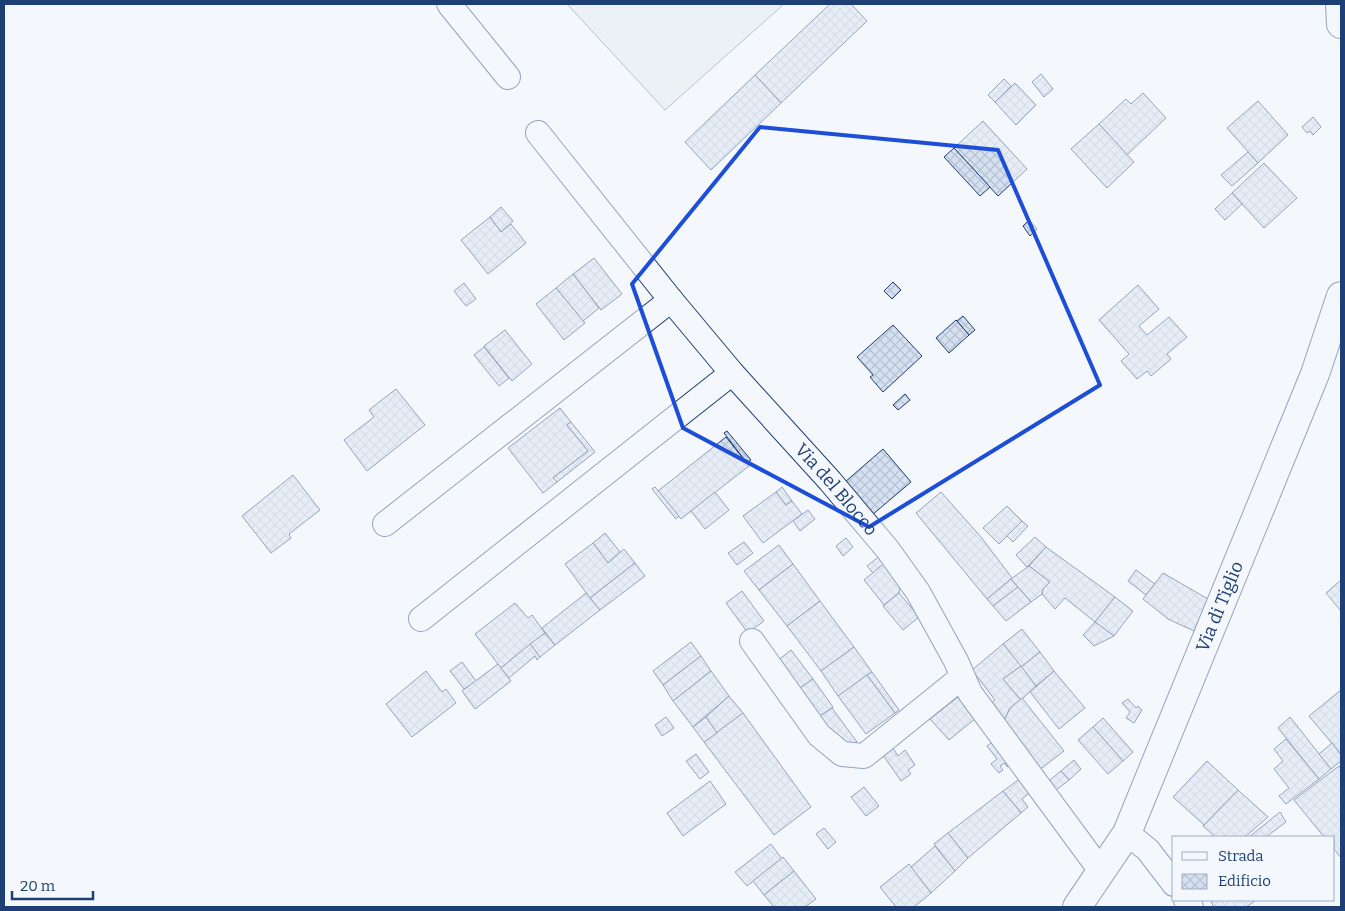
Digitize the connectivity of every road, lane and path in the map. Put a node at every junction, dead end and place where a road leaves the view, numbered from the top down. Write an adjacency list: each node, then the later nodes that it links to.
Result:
1 (449, 4): 4 (street)
2 (1340, 4): 3 (main road)
3 (1341, 24)
4 (508, 77)
5 (538, 133): 7 (street, Via del Blocco)
6 (1341, 296): 13 (main road, Via di Tiglio)
7 (670, 300): 8 (street, Via del Blocco); 9 (street)
8 (732, 372): 10 (street); 12 (street, Via del Blocco)
9 (385, 524)
10 (421, 618)
11 (752, 641): 12 (street)
12 (962, 676): 14 (street, Via del Blocco)
13 (1127, 833): 14 (main road, Via di Tiglio); 15 (street)
14 (1101, 871): 16 (main road, Via di Tiglio)
15 (1172, 881)
16 (1077, 907)

